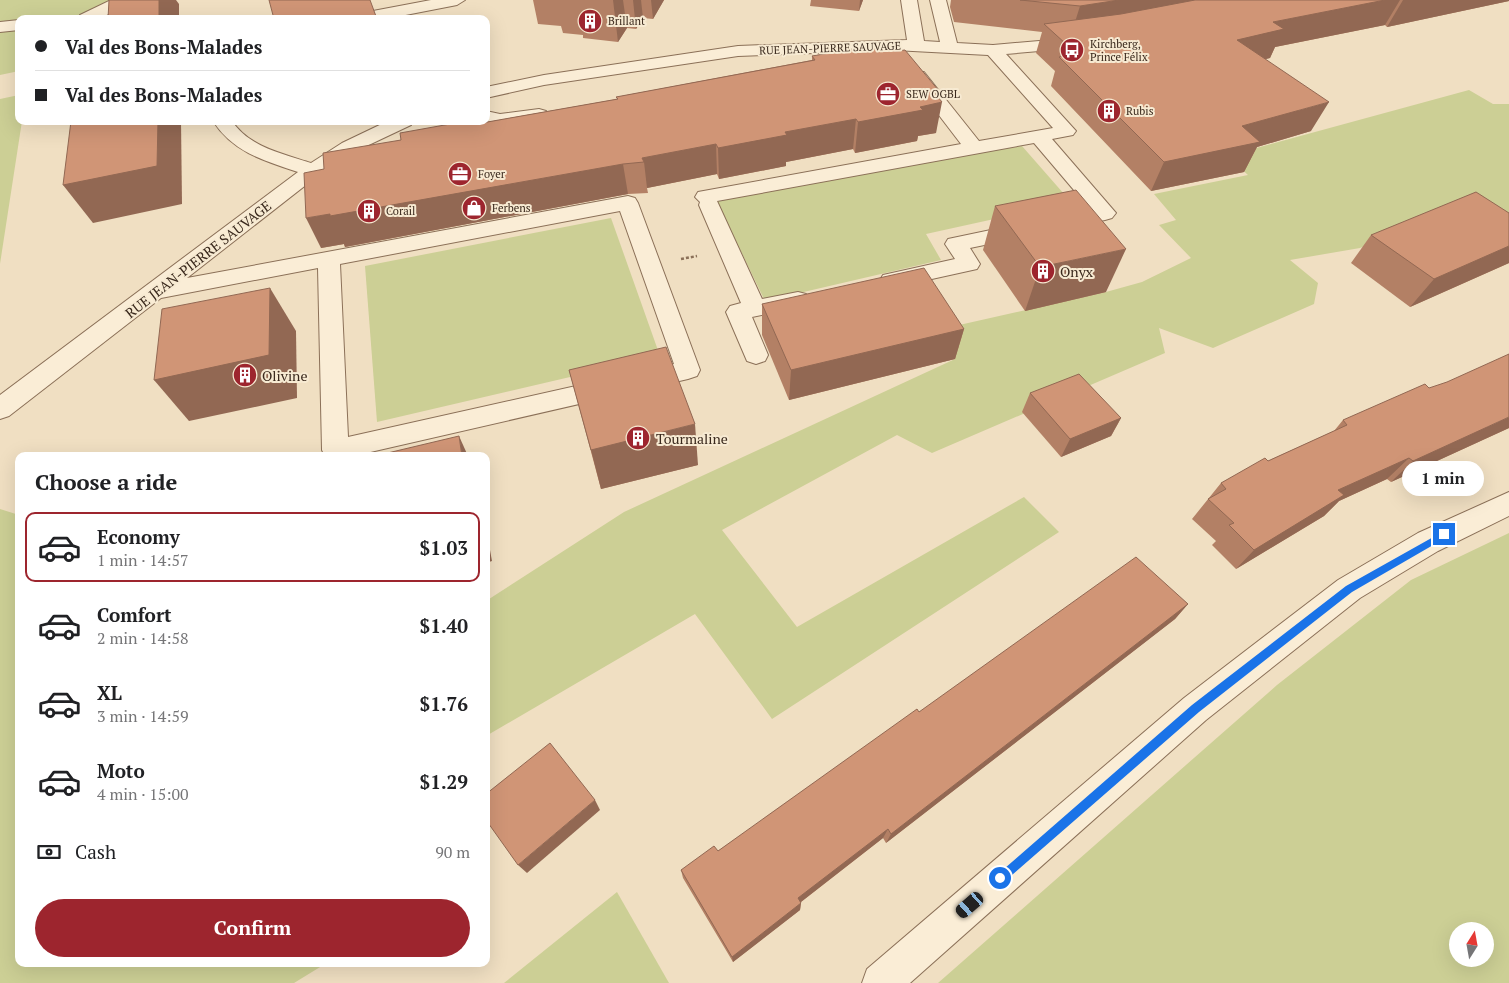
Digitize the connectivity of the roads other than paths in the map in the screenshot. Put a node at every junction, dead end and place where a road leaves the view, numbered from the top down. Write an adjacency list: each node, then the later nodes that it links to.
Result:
1 (124, 0): 5 (street)
2 (458, 0): 6 (street)
3 (908, 0): 11 (street, RUE JEAN-PIERRE SAUVAGE)
4 (938, 0): 12 (street)
5 (94, 15)
6 (378, 15)
7 (15, 25): 8 (street)
8 (0, 26)
9 (1089, 41): 13 (street)
10 (894, 45): 11 (street, RUE JEAN-PIERRE SAUVAGE); 14 (street, RUE JEAN-PIERRE SAUVAGE); 22 (street)
11 (916, 46): 12 (street)
12 (950, 48): 13 (street)
13 (993, 50): 21 (street)
14 (696, 57): 15 (street); 16 (street, RUE JEAN-PIERRE SAUVAGE)
15 (691, 75)
16 (490, 92)
17 (558, 112): 18 (street)
18 (490, 118)
19 (224, 125): 23 (street)
20 (396, 125): 23 (street, RUE JEAN-PIERRE SAUVAGE)
21 (1039, 136): 22 (street); 25 (street)
22 (974, 148): 28 (street)
23 (313, 170): 26 (street, RUE JEAN-PIERRE SAUVAGE)
24 (329, 259): 24 (street); 26 (street)
25 (872, 284)
26 (157, 291): 30 (street, RUE JEAN-PIERRE SAUVAGE)
27 (814, 296): 29 (street)
28 (751, 301)
29 (756, 356)
30 (0, 409)
31 (1509, 503): 32 (street)
32 (881, 983)

